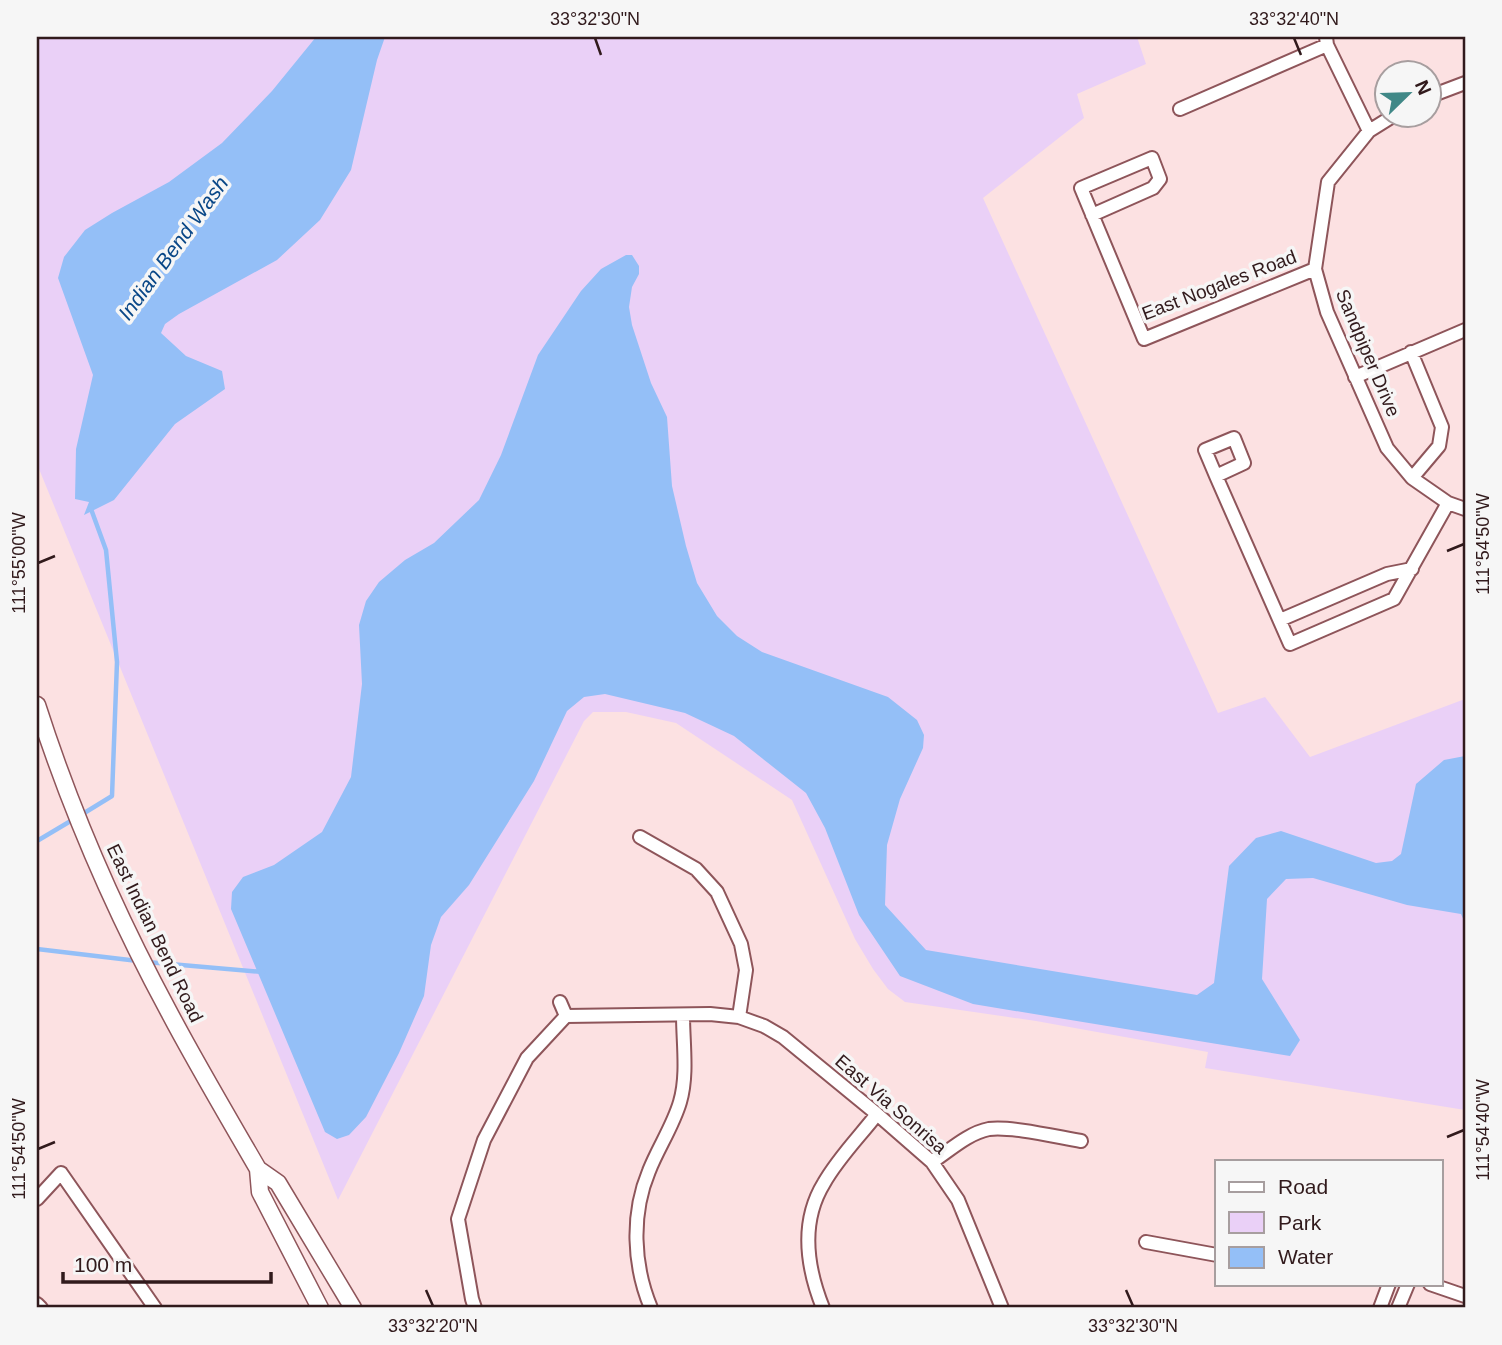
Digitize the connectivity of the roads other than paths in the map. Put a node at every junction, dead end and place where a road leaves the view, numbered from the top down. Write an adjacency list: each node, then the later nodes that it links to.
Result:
1 (1326, 41): 4 (street); 6 (street)
2 (1465, 82): 3 (street)
3 (1442, 92)
4 (1180, 109)
5 (1372, 129): 6 (street, Sandpiper Drive)
6 (1369, 131): 8 (street, Sandpiper Drive)
7 (1092, 215): 7 (street, East Nogales Road); 8 (street, East Nogales Road)
8 (1315, 269): 11 (street, Sandpiper Drive)
9 (1465, 330): 10 (street)
10 (1411, 352): 11 (street); 13 (street)
11 (1355, 377): 13 (street, Sandpiper Drive)
12 (1216, 476): 17 (street)
13 (1412, 478): 14 (street, Sandpiper Drive)
14 (1448, 503): 15 (street, Sandpiper Drive); 16 (street)
15 (1465, 509)
16 (1412, 569): 17 (street); 17 (street)
17 (1280, 620)
18 (37, 705): 27 (main road, East Indian Bend Road)
19 (640, 837): 23 (street)
20 (560, 1002): 22 (street)
21 (683, 1015): 22 (street, East Via Sonrisa); 23 (street, East Via Sonrisa); 41 (street)
22 (566, 1016): 40 (street)
23 (739, 1017): 24 (street, East Via Sonrisa)
24 (877, 1114): 26 (street, East Via Sonrisa); 42 (street)
25 (1081, 1141): 26 (street)
26 (932, 1163): 43 (street, East Via Sonrisa)
27 (258, 1169): 38 (main road, East Indian Bend Road); 39 (main road, East Indian Bend Road)
28 (37, 1199): 37 (street)
29 (1146, 1242): 30 (street)
30 (1215, 1255)
31 (1388, 1286): 44 (street)
32 (1407, 1286): 45 (street)
33 (1436, 1286): 34 (street)
34 (1465, 1296)
35 (37, 1304): 36 (street)
36 (41, 1308)
37 (155, 1308)
38 (320, 1308)
39 (353, 1308)
40 (475, 1308)
41 (651, 1308)
42 (823, 1308)
43 (1002, 1308)
44 (1380, 1308)
45 (1398, 1308)

